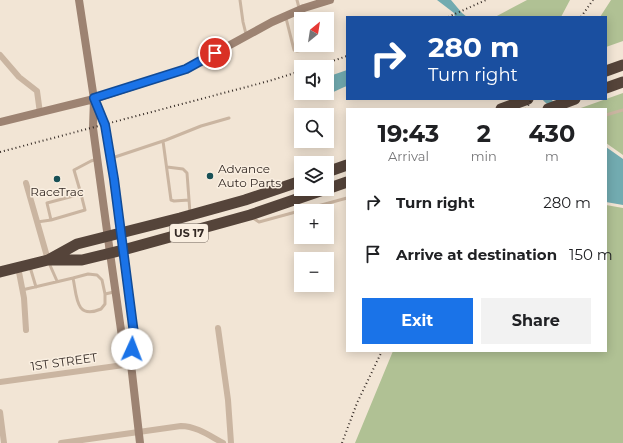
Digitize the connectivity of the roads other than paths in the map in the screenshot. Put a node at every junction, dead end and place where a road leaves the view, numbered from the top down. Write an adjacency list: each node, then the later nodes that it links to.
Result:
1 (79, 0): 15 (street)
2 (240, 0): 8 (lane)
3 (297, 0): 6 (lane)
4 (330, 0): 5 (street)
5 (315, 2): 6 (street)
6 (300, 10): 7 (street)
7 (285, 16): 8 (street); 9 (lane)
8 (246, 36): 15 (street)
9 (294, 50)
10 (0, 55): 21 (street)
11 (623, 65): 12 (highway)
12 (607, 71)
13 (623, 82): 14 (highway)
14 (607, 88)
15 (94, 98): 21 (street); 26 (street); 27 (street)
16 (525, 100): 18 (highway)
17 (571, 100): 19 (highway)
18 (504, 108)
19 (551, 108)
20 (623, 110): 22 (lane)
21 (40, 113): 24 (street)
22 (607, 115)
23 (228, 118): 25 (lane)
24 (0, 122)
25 (163, 141): 26 (lane); 29 (lane)
26 (110, 158): 43 (street)
27 (97, 159): 35 (lane); 44 (street)
28 (346, 165): 30 (highway)
29 (167, 167): 38 (lane); 38 (lane)
30 (334, 170)
31 (346, 182): 34 (highway, US 17)
32 (26, 183): 42 (street)
33 (294, 183): 40 (highway, US 17)
34 (334, 187)
35 (81, 194): 41 (lane); 41 (lane)
36 (306, 196): 39 (highway, US 17)
37 (346, 198): 39 (lane)
38 (189, 200): 40 (lane)
39 (250, 215): 45 (highway, US 17)
40 (191, 216): 43 (highway, US 17)
41 (51, 220): 42 (lane)
42 (37, 222): 47 (street)
43 (121, 234): 44 (highway, US 17); 45 (street)
44 (108, 237): 46 (street); 47 (highway, US 17)
45 (123, 250): 46 (highway, US 17); 59 (street)
46 (110, 253): 47 (highway, US 17); 55 (street)
47 (48, 260): 48 (highway, US 17); 52 (lane)
48 (30, 264): 49 (highway, US 17); 53 (lane)
49 (18, 267): 50 (highway, US 17); 54 (street)
50 (0, 272)
51 (73, 278): 52 (lane); 56 (lane); 56 (lane)
52 (57, 281): 53 (lane)
53 (36, 287): 54 (lane)
54 (22, 290): 58 (street)
55 (116, 292): 56 (lane); 59 (street)
56 (105, 294)
57 (218, 328): 67 (street)
58 (26, 330)
59 (131, 364): 60 (street, 1ST STREET); 62 (street)
60 (0, 382)
61 (0, 412): 63 (street)
62 (140, 433): 64 (street); 65 (street); 66 (street)
63 (4, 443)
64 (60, 443)
65 (140, 443)
66 (223, 443)
67 (231, 443)

